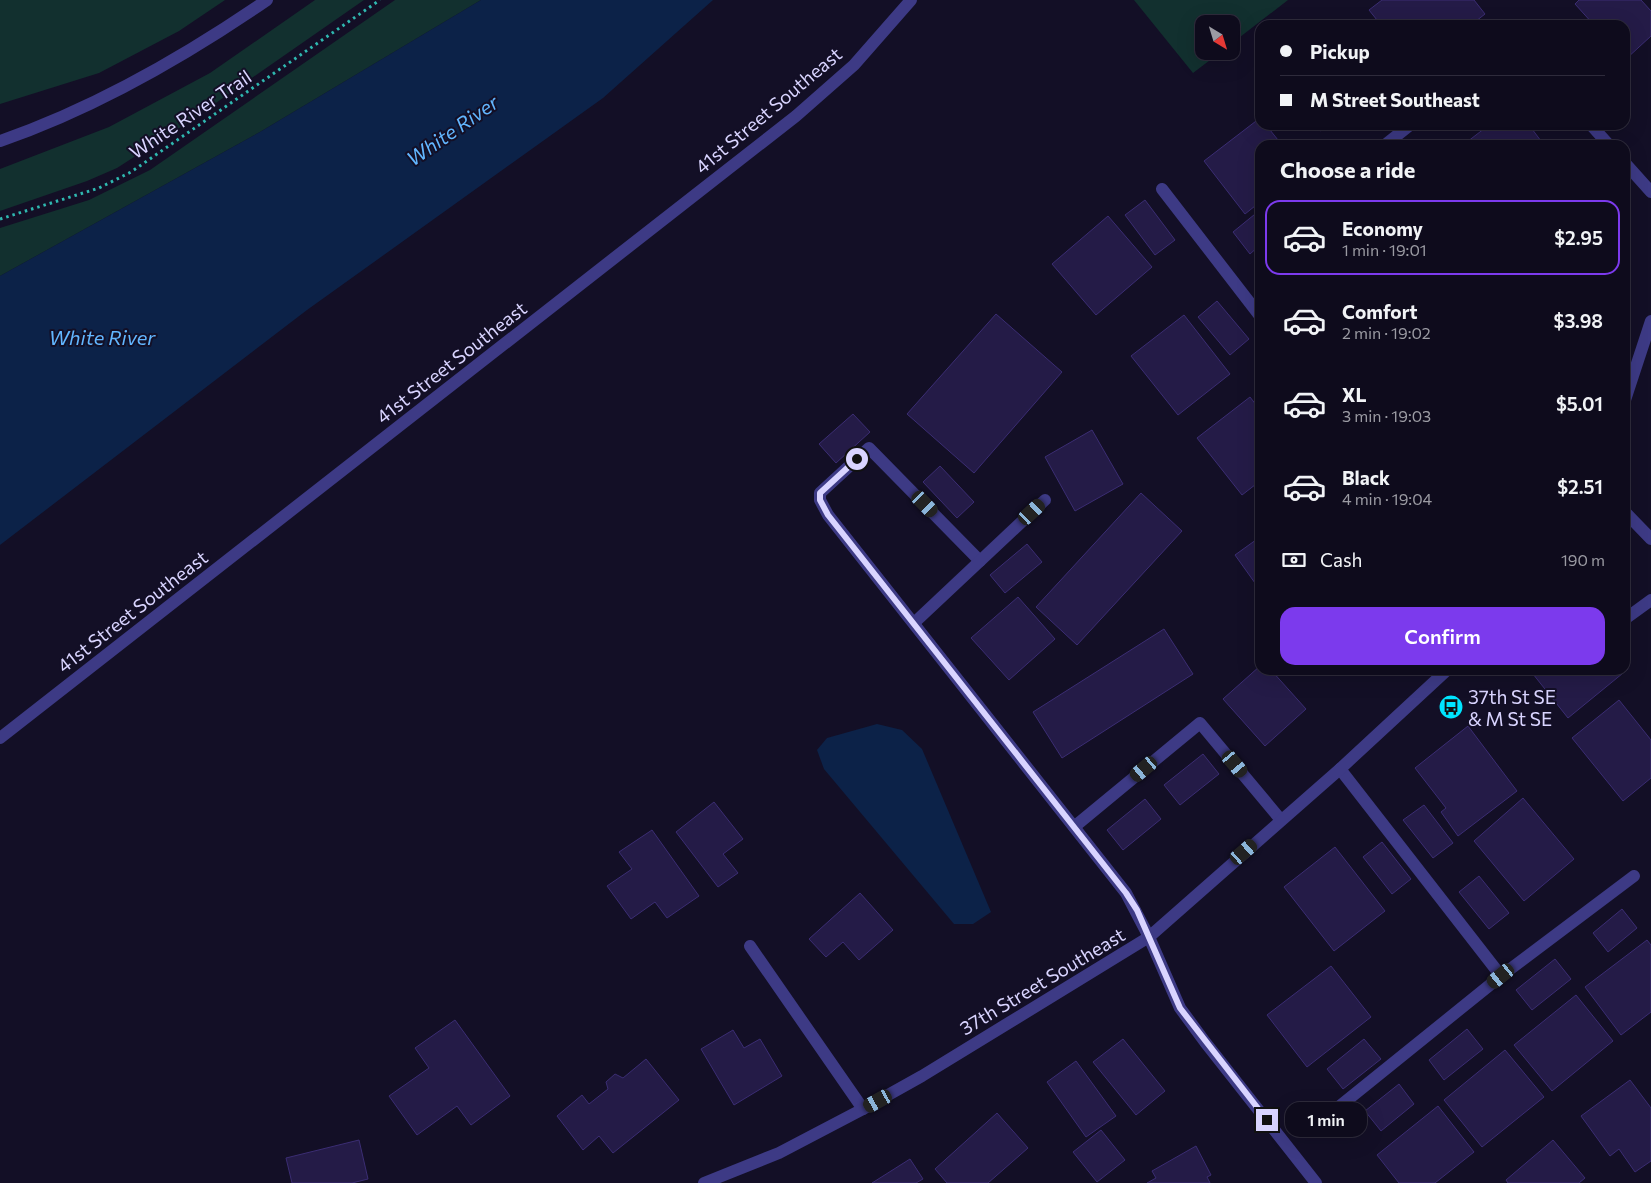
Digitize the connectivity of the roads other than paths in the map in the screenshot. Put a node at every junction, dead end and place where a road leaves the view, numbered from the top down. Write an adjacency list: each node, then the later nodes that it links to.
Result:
1 (267, 0): 7 (street)
2 (911, 0): 22 (street, 41st Street Southeast)
3 (1404, 130): 5 (street)
4 (1596, 130): 6 (street)
5 (1391, 140)
6 (1605, 140)
7 (0, 141)
8 (1630, 169): 10 (street)
9 (1162, 189): 11 (street)
10 (1651, 192)
11 (1255, 310)
12 (1651, 321): 13 (street)
13 (1630, 385)
14 (1045, 500): 17 (street)
15 (1630, 516): 16 (street)
16 (1651, 539)
17 (980, 561): 20 (street); 20 (street)
18 (1651, 600): 19 (street)
19 (1630, 615)
20 (914, 623): 25 (street)
21 (1442, 675): 23 (street, 37th Street Southeast)
22 (0, 738)
23 (1340, 769): 24 (street, 37th Street Southeast); 29 (street)
24 (1281, 820): 25 (street); 27 (street, 37th Street Southeast)
25 (1074, 827): 27 (street)
26 (1634, 876): 29 (street)
27 (1149, 937): 30 (street, 37th Street Southeast); 33 (street)
28 (750, 946): 30 (street)
29 (1501, 976): 31 (street)
30 (863, 1109): 32 (street, 37th Street Southeast)
31 (1330, 1114)
32 (704, 1183)
33 (1316, 1183)

